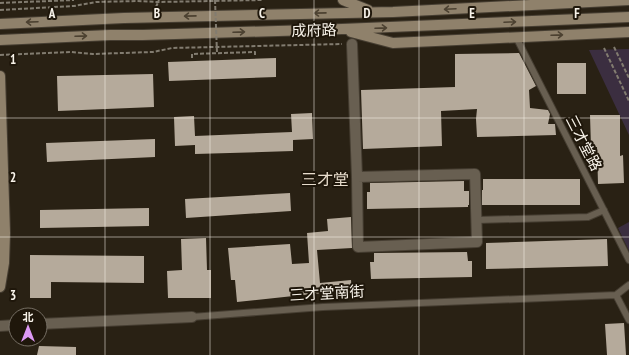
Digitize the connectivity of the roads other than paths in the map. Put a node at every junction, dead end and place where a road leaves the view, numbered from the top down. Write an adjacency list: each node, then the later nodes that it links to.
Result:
1 (343, 0): 3 (main road)
2 (629, 0): 3 (main road, 成府路, one-way to 3)
3 (374, 12): 5 (main road, 成府路, one-way to 5)
4 (629, 17): 6 (main road, 成府路, one-way to 4)
5 (0, 24)
6 (342, 29): 8 (main road); 9 (main road, 成府路, one-way to 6)
7 (629, 32): 8 (main road, one-way to 7)
8 (516, 37): 13 (lane, 三才堂路)
9 (0, 40)
10 (352, 44): 12 (street)
11 (0, 76): 17 (main road)
12 (357, 177): 14 (street); 14 (street)
13 (604, 210): 14 (lane); 15 (lane, 三才堂路)
14 (477, 220)
15 (629, 260)
16 (629, 285): 18 (lane)
17 (0, 287)
18 (616, 295): 19 (lane, 三才堂南街); 20 (lane)
19 (192, 317): 21 (street, 三才堂南街)
20 (629, 320)
21 (48, 324)

